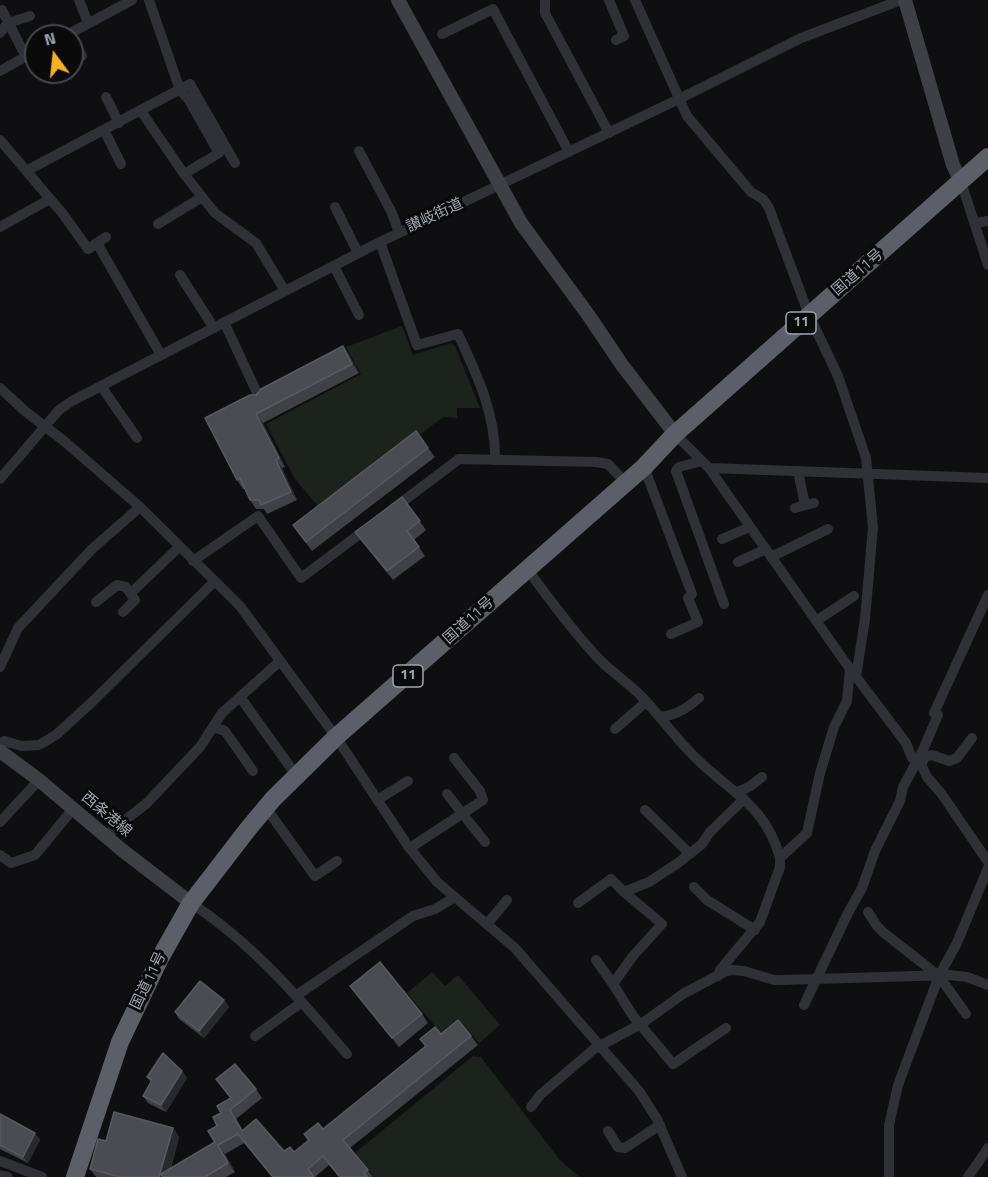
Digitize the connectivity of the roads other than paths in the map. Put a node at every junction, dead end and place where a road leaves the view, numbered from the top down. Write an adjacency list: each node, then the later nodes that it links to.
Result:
1 (79, 0): 12 (street)
2 (132, 0): 12 (street)
3 (150, 0): 20 (street)
4 (398, 0): 36 (street)
5 (545, 0): 26 (street)
6 (609, 0): 16 (street)
7 (635, 0): 22 (street)
8 (903, 0): 22 (street, 讃岐街道); 35 (street)
9 (2, 10): 11 (street)
10 (30, 16): 11 (street)
11 (8, 23): 14 (street); 17 (street)
12 (88, 23): 13 (street)
13 (84, 26)
14 (0, 33)
15 (442, 34): 29 (street)
16 (616, 40)
17 (24, 45)
18 (24, 58): 19 (street)
19 (0, 71)
20 (180, 90): 23 (street); 31 (street); 34 (street)
21 (106, 97): 24 (street)
22 (679, 99): 26 (street, 讃岐街道); 52 (street)
23 (141, 111): 24 (street); 34 (street)
24 (119, 123): 25 (street)
25 (104, 130): 32 (street); 33 (street)
26 (609, 133): 29 (street, 讃岐街道)
27 (0, 140): 33 (street)
28 (359, 151): 44 (street)
29 (569, 152): 36 (street, 讃岐街道)
30 (988, 158): 35 (highway, 国道11号 / 11)
31 (235, 163)
32 (121, 164)
33 (26, 171): 38 (street)
34 (183, 174): 37 (street)
35 (961, 182): 41 (street); 52 (highway, 国道11号 / 11)
36 (500, 185): 44 (street, 讃岐街道); 59 (street)
37 (202, 197): 42 (street); 50 (street)
38 (50, 199): 43 (street); 54 (street)
39 (335, 207): 46 (street)
40 (988, 221): 41 (street)
41 (975, 223): 47 (street)
42 (158, 224)
43 (0, 227)
44 (399, 233): 45 (street, 讃岐街道)
45 (380, 242): 46 (street, 讃岐街道); 61 (street)
46 (358, 253): 48 (street, 讃岐街道)
47 (988, 265)
48 (334, 266): 50 (street, 讃岐街道); 51 (street)
49 (180, 275): 53 (street)
50 (285, 291): 53 (street, 讃岐街道)
51 (359, 315)
52 (809, 315): 59 (highway, 国道11号 / 11); 65 (street)
53 (219, 325): 54 (street, 讃岐街道); 57 (street)
54 (161, 355): 55 (street, 讃岐街道)
55 (101, 386): 58 (street, 讃岐街道); 60 (street)
56 (0, 388): 58 (street)
57 (259, 397)
58 (45, 426): 67 (street, 讃岐街道); 70 (street)
59 (675, 434): 62 (street); 63 (highway, 国道11号 / 11)
60 (137, 438)
61 (495, 460): 68 (street); 78 (street)
62 (705, 464): 64 (street); 71 (street); 73 (street)
63 (644, 467): 68 (highway, 国道11号 / 11); 91 (street)
64 (798, 471): 65 (street); 69 (street)
65 (868, 474): 66 (street); 94 (street)
66 (988, 478)
67 (0, 479)
68 (626, 483): 80 (highway, 国道11号 / 11)
69 (805, 505)
70 (140, 507): 76 (street); 93 (street)
71 (695, 523): 72 (street); 81 (street)
72 (683, 527)
73 (750, 527): 75 (street); 77 (street)
74 (828, 529): 77 (street)
75 (722, 539)
76 (179, 547): 78 (street); 84 (street)
77 (769, 553): 79 (street); 90 (street)
78 (193, 561): 83 (street)
79 (738, 562)
80 (527, 569): 97 (street); 101 (highway, 国道11号 / 11)
81 (714, 574): 82 (street); 88 (street)
82 (703, 579)
83 (215, 581): 92 (street); 103 (street)
84 (132, 592): 87 (street); 89 (street)
85 (988, 595): 105 (street)
86 (854, 596): 90 (street)
87 (96, 602)
88 (724, 604)
89 (123, 612)
90 (816, 621): 94 (street)
91 (670, 634)
92 (280, 661): 95 (street); 101 (street)
93 (0, 667)
94 (853, 673): 105 (street); 124 (street)
95 (240, 698): 99 (street); 107 (street)
96 (699, 698): 98 (street)
97 (646, 702): 98 (street); 100 (street)
98 (660, 717): 112 (street)
99 (213, 727): 106 (street); 119 (street)
100 (615, 729)
101 (336, 737): 107 (highway, 国道11号 / 11); 113 (street)
102 (972, 738): 105 (street)
103 (1, 743): 109 (street, 西条港線)
104 (454, 758): 117 (street)
105 (919, 762): 126 (street); 140 (street)
106 (253, 771)
107 (296, 776): 114 (highway, 国道11号 / 11)
108 (762, 777): 112 (street)
109 (39, 780): 115 (street, 西条港線); 118 (street)
110 (408, 781): 113 (street)
111 (447, 795): 117 (street)
112 (741, 796): 122 (street); 124 (street)
113 (378, 800): 121 (street)
114 (266, 808): 125 (street); 132 (highway, 国道11号 / 11)
115 (73, 809): 119 (street, 西条港線); 123 (street)
116 (645, 810): 122 (street)
117 (462, 814): 120 (street); 121 (street)
118 (0, 822)
119 (105, 836): 132 (street, 西条港線)
120 (485, 842)
121 (410, 848): 130 (street)
122 (690, 854): 129 (street)
123 (0, 855)
124 (780, 858): 136 (street)
125 (337, 861)
126 (988, 862)
127 (988, 868): 139 (street)
128 (694, 887): 136 (street)
129 (624, 892): 133 (street); 141 (street)
130 (455, 897): 135 (street); 143 (street)
131 (507, 900): 135 (street)
132 (191, 903): 143 (street); 159 (highway, 国道11号 / 11)
133 (578, 903)
134 (868, 912): 139 (street)
135 (487, 924): 149 (street)
136 (755, 930): 138 (street)
137 (596, 960): 141 (street)
138 (718, 976): 140 (street); 146 (street)
139 (939, 976): 140 (street); 142 (street); 145 (street); 161 (street)
140 (816, 980): 144 (street)
141 (613, 984): 146 (street)
142 (988, 985)
143 (300, 999): 148 (street); 150 (street)
144 (804, 1005)
145 (966, 1014)
146 (640, 1024): 147 (street); 149 (street)
147 (726, 1028)
148 (255, 1036)
149 (601, 1045): 151 (street); 152 (street)
150 (347, 1054)
151 (531, 1107)
152 (660, 1125): 153 (street); 160 (street)
153 (608, 1131)
154 (988, 1148): 162 (street)
155 (3, 1163): 158 (street)
156 (0, 1175): 157 (street)
157 (8, 1177)
158 (42, 1177)
159 (75, 1177)
160 (682, 1177)
161 (889, 1177)
162 (968, 1177)

